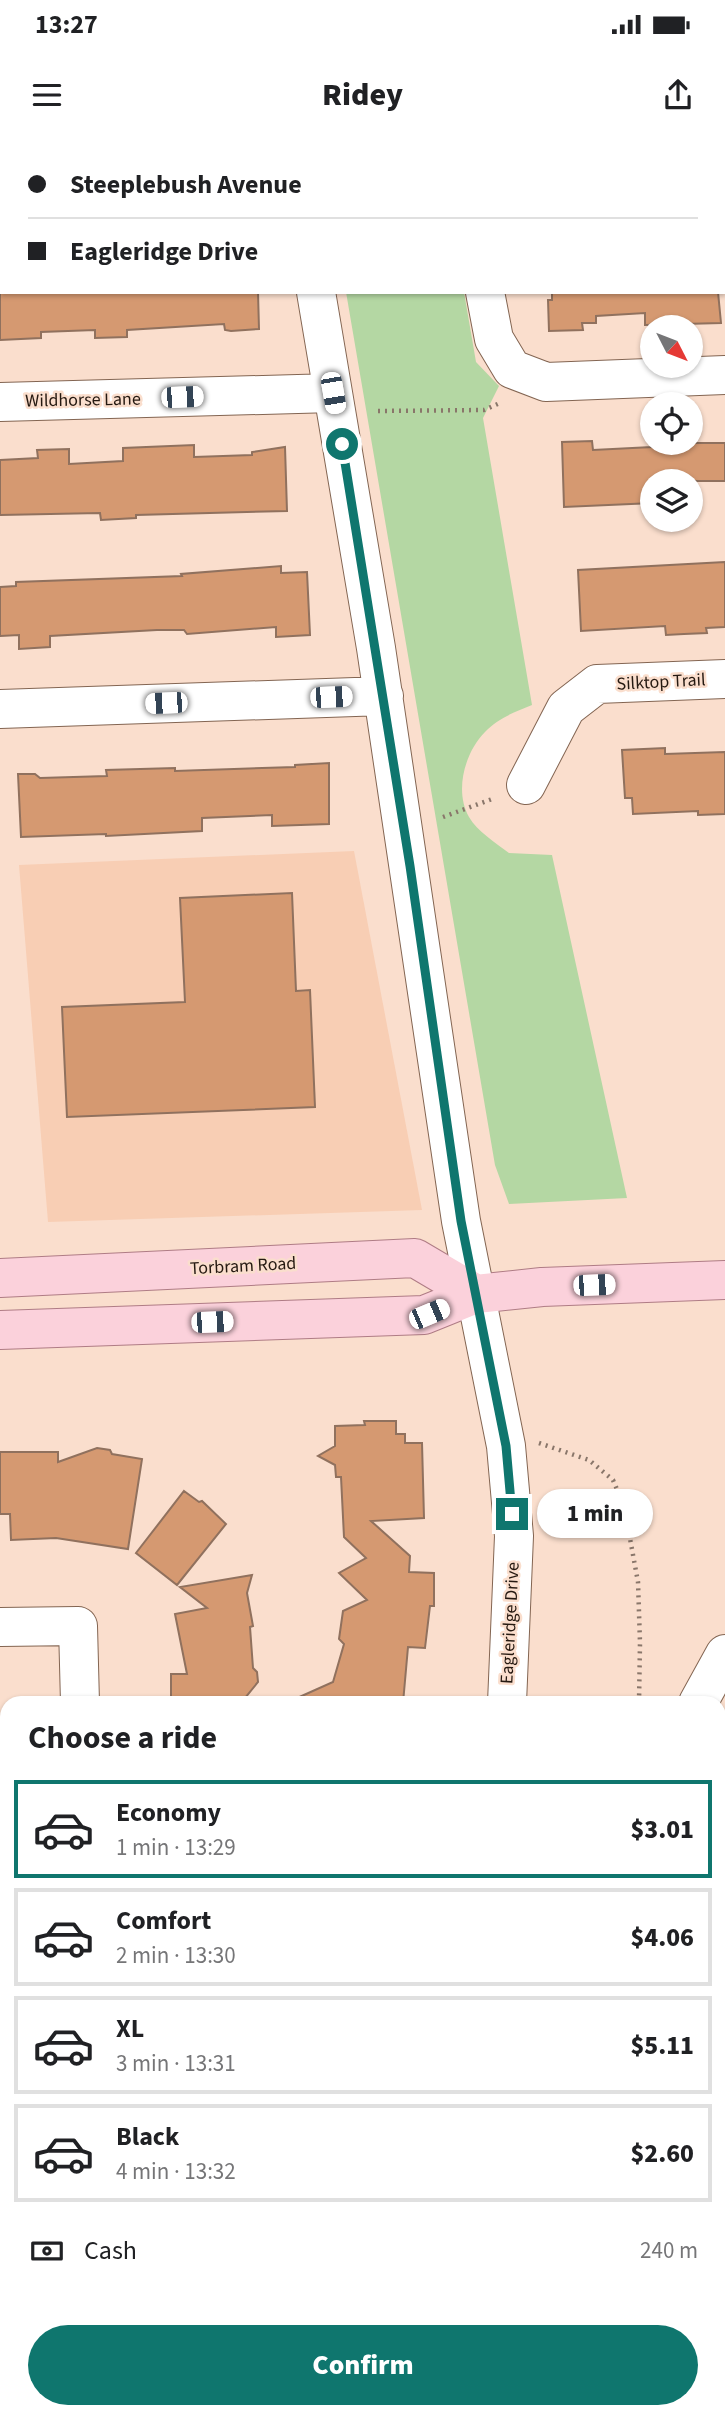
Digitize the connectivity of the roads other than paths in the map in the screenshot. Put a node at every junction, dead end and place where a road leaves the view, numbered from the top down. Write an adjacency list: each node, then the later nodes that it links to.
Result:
1 (316, 294): 4 (street, Eagleridge Drive)
2 (485, 294): 3 (street)
3 (725, 375)
4 (333, 393): 5 (street, Wildhorse Lane); 7 (street, Eagleridge Drive)
5 (0, 402)
6 (725, 679): 9 (street, Silktop Trail)
7 (384, 696): 8 (street); 12 (street, Eagleridge Drive)
8 (0, 709)
9 (526, 785)
10 (0, 1278): 12 (main road, Torbram Road)
11 (725, 1280): 12 (main road)
12 (476, 1294): 13 (main road); 17 (street, Eagleridge Drive)
13 (0, 1330)
14 (0, 1627): 16 (street)
15 (725, 1654): 18 (street)
16 (80, 1696)
17 (506, 1696)
18 (702, 1696)

